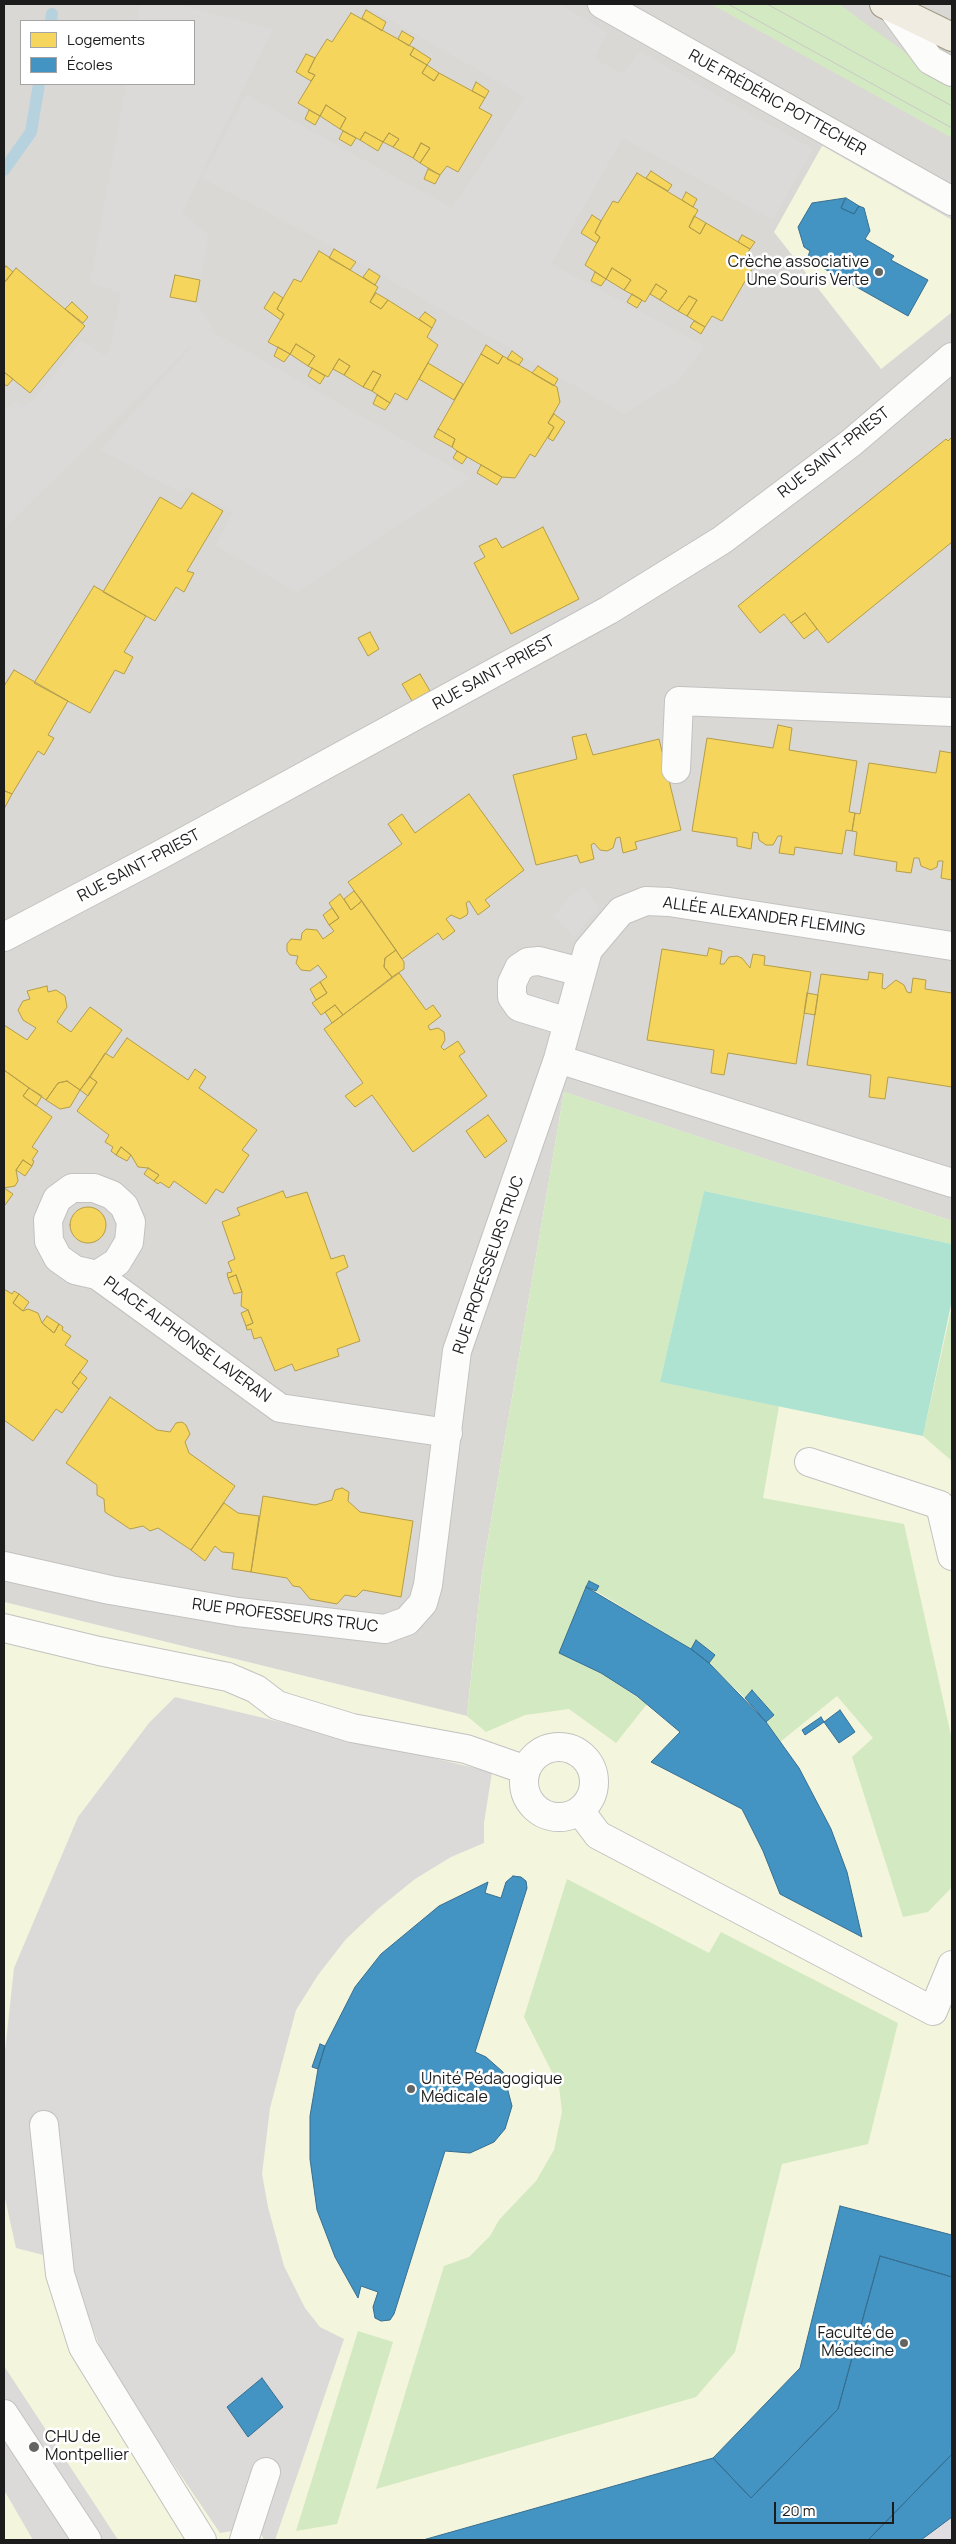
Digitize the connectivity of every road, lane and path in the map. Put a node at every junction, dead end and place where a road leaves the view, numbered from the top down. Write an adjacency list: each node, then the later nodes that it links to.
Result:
1 (602, 4): 5 (street, RUE FRÉDÉRIC POTTECHER)
2 (888, 6): 3 (main road); 4 (street)
3 (952, 37)
4 (952, 72)
5 (952, 201)
6 (952, 358): 9 (street, RUE SAINT-PRIEST)
7 (952, 712): 8 (street)
8 (676, 769)
9 (4, 937)
10 (952, 946): 11 (street, ALLÉE ALEXANDER FLEMING)
11 (582, 972): 12 (street, ALLÉE ALEXANDER FLEMING); 12 (street)
12 (568, 1022): 13 (street, ALLÉE ALEXANDER FLEMING)
13 (558, 1059): 14 (street); 16 (street, RUE PROFESSEURS TRUC)
14 (952, 1183)
15 (97, 1275): 15 (street, PLACE ALPHONSE LAVERAN); 16 (street, PLACE ALPHONSE LAVERAN)
16 (448, 1433): 19 (street, RUE PROFESSEURS TRUC)
17 (809, 1462): 18 (street)
18 (952, 1556)
19 (4, 1566)
20 (4, 1628): 21 (street)
21 (526, 1770): 22 (street); 22 (street)
22 (580, 1811): 23 (street)
23 (952, 1965)
24 (44, 2125): 28 (street)
25 (4, 2414): 27 (street)
26 (266, 2472): 29 (street)
27 (87, 2540)
28 (202, 2540)
29 (244, 2540)

